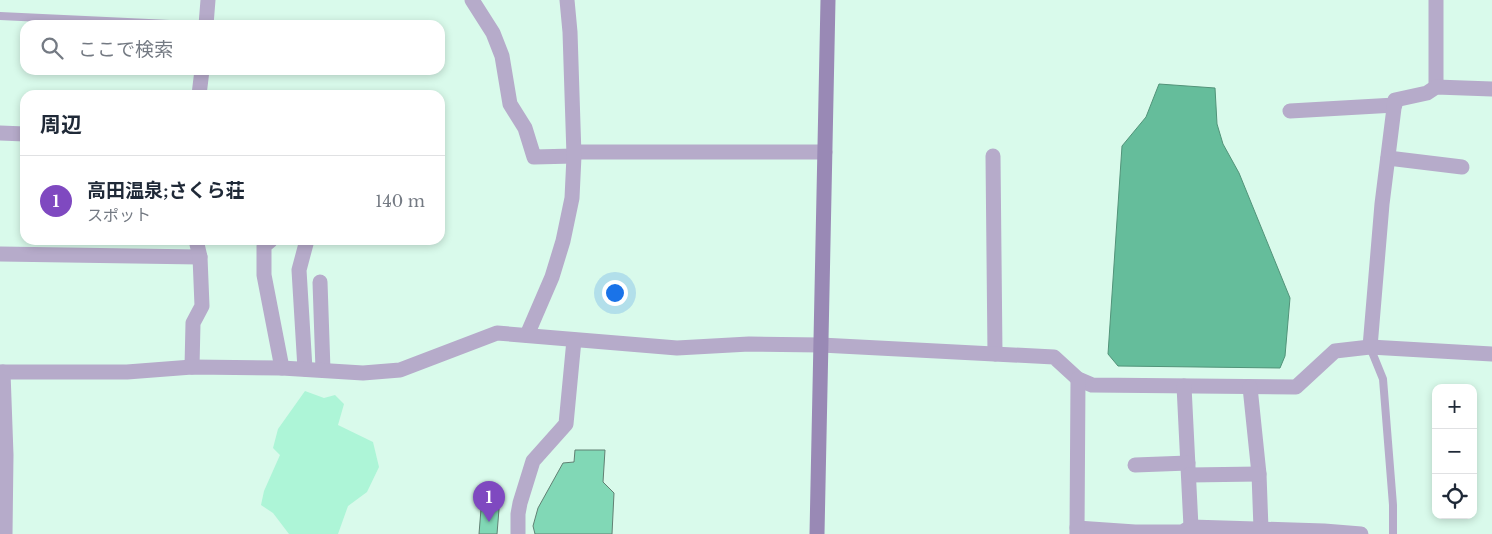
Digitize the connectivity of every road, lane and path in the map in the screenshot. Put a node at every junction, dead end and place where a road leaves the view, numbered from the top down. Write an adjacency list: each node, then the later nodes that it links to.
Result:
1 (208, 0): 8 (street)
2 (472, 0): 18 (street)
3 (567, 0): 18 (street)
4 (828, 0): 17 (street)
5 (1436, 0): 10 (street)
6 (0, 16): 7 (lane)
7 (85, 20)
8 (206, 20)
9 (201, 75): 12 (street)
10 (1436, 87): 11 (street); 13 (street)
11 (1492, 88)
12 (200, 90)
13 (1395, 105): 14 (street); 20 (street)
14 (1290, 111)
15 (0, 133): 16 (street)
16 (20, 134)
17 (825, 152): 18 (street); 30 (street)
18 (574, 154): 28 (street)
19 (993, 156): 32 (street)
20 (1388, 158): 21 (street); 31 (street)
21 (1462, 167)
22 (197, 245): 26 (street)
23 (265, 245): 35 (street)
24 (306, 245): 36 (street)
25 (0, 254): 26 (street)
26 (200, 257): 34 (street)
27 (320, 282): 37 (street)
28 (527, 336): 29 (street); 37 (street)
29 (574, 340): 30 (street); 50 (street)
30 (821, 344): 32 (street); 51 (street)
31 (1370, 347): 33 (street); 41 (street); 53 (lane)
32 (994, 354): 39 (street)
33 (1492, 354)
34 (192, 367): 35 (street); 38 (street)
35 (282, 368): 36 (street)
36 (305, 369): 37 (street)
37 (323, 370)
38 (2, 372): 49 (street)
39 (1078, 379): 40 (street); 47 (street)
40 (1184, 386): 41 (street); 43 (street)
41 (1250, 387): 44 (street)
42 (1135, 465): 43 (street)
43 (1188, 469): 44 (street); 45 (street)
44 (1259, 474): 46 (street)
45 (1192, 527): 46 (street); 47 (street)
46 (1261, 529): 48 (street)
47 (1077, 531)
48 (1324, 532): 52 (street)
49 (5, 534)
50 (518, 534)
51 (817, 534)
52 (1361, 534)
53 (1393, 534)

